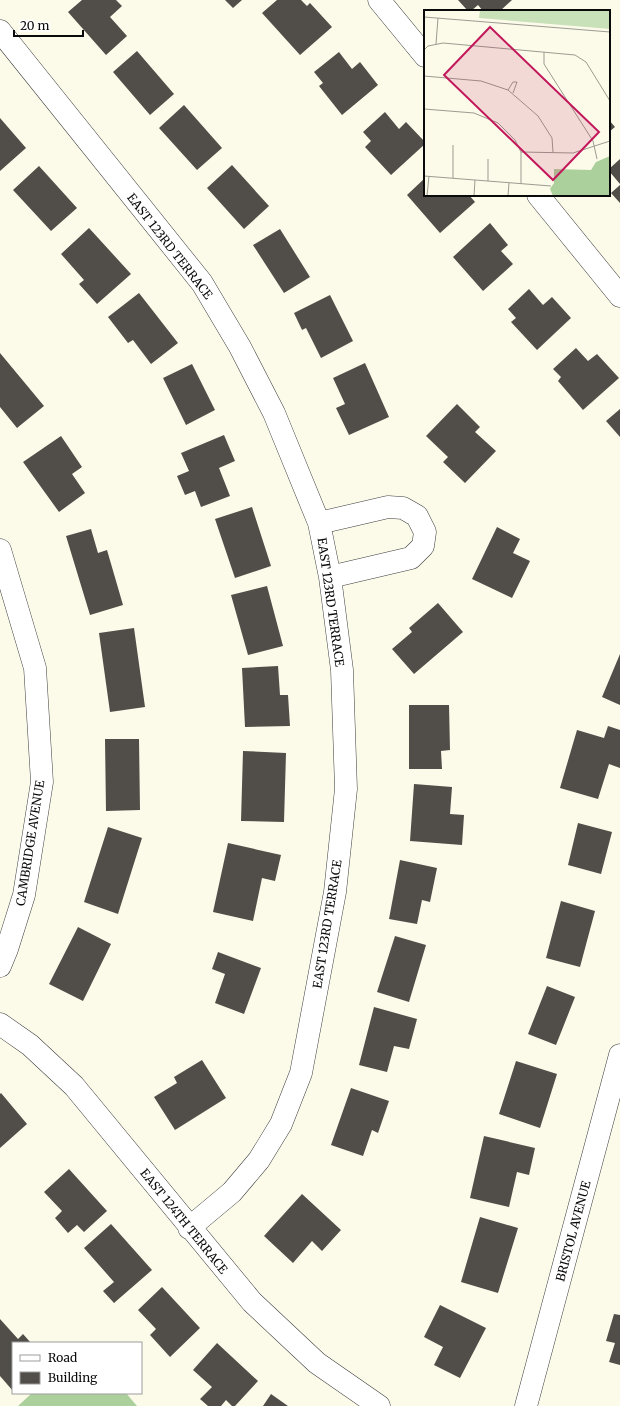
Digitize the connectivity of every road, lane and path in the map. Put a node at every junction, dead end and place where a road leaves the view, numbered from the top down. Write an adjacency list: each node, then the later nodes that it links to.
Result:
1 (379, 0): 3 (street)
2 (0, 31): 6 (street, EAST 123RD TERRACE)
3 (424, 55)
4 (539, 196): 5 (street)
5 (620, 296)
6 (319, 523): 8 (street, EAST 123RD TERRACE); 8 (street)
7 (1, 552): 9 (street, CAMBRIDGE AVENUE)
8 (330, 577): 12 (street, EAST 123RD TERRACE)
9 (0, 966)
10 (0, 1024): 12 (street, EAST 124TH TERRACE)
11 (620, 1055): 14 (street, BRISTOL AVENUE)
12 (189, 1228): 13 (street, EAST 124TH TERRACE)
13 (379, 1406)
14 (526, 1406)

